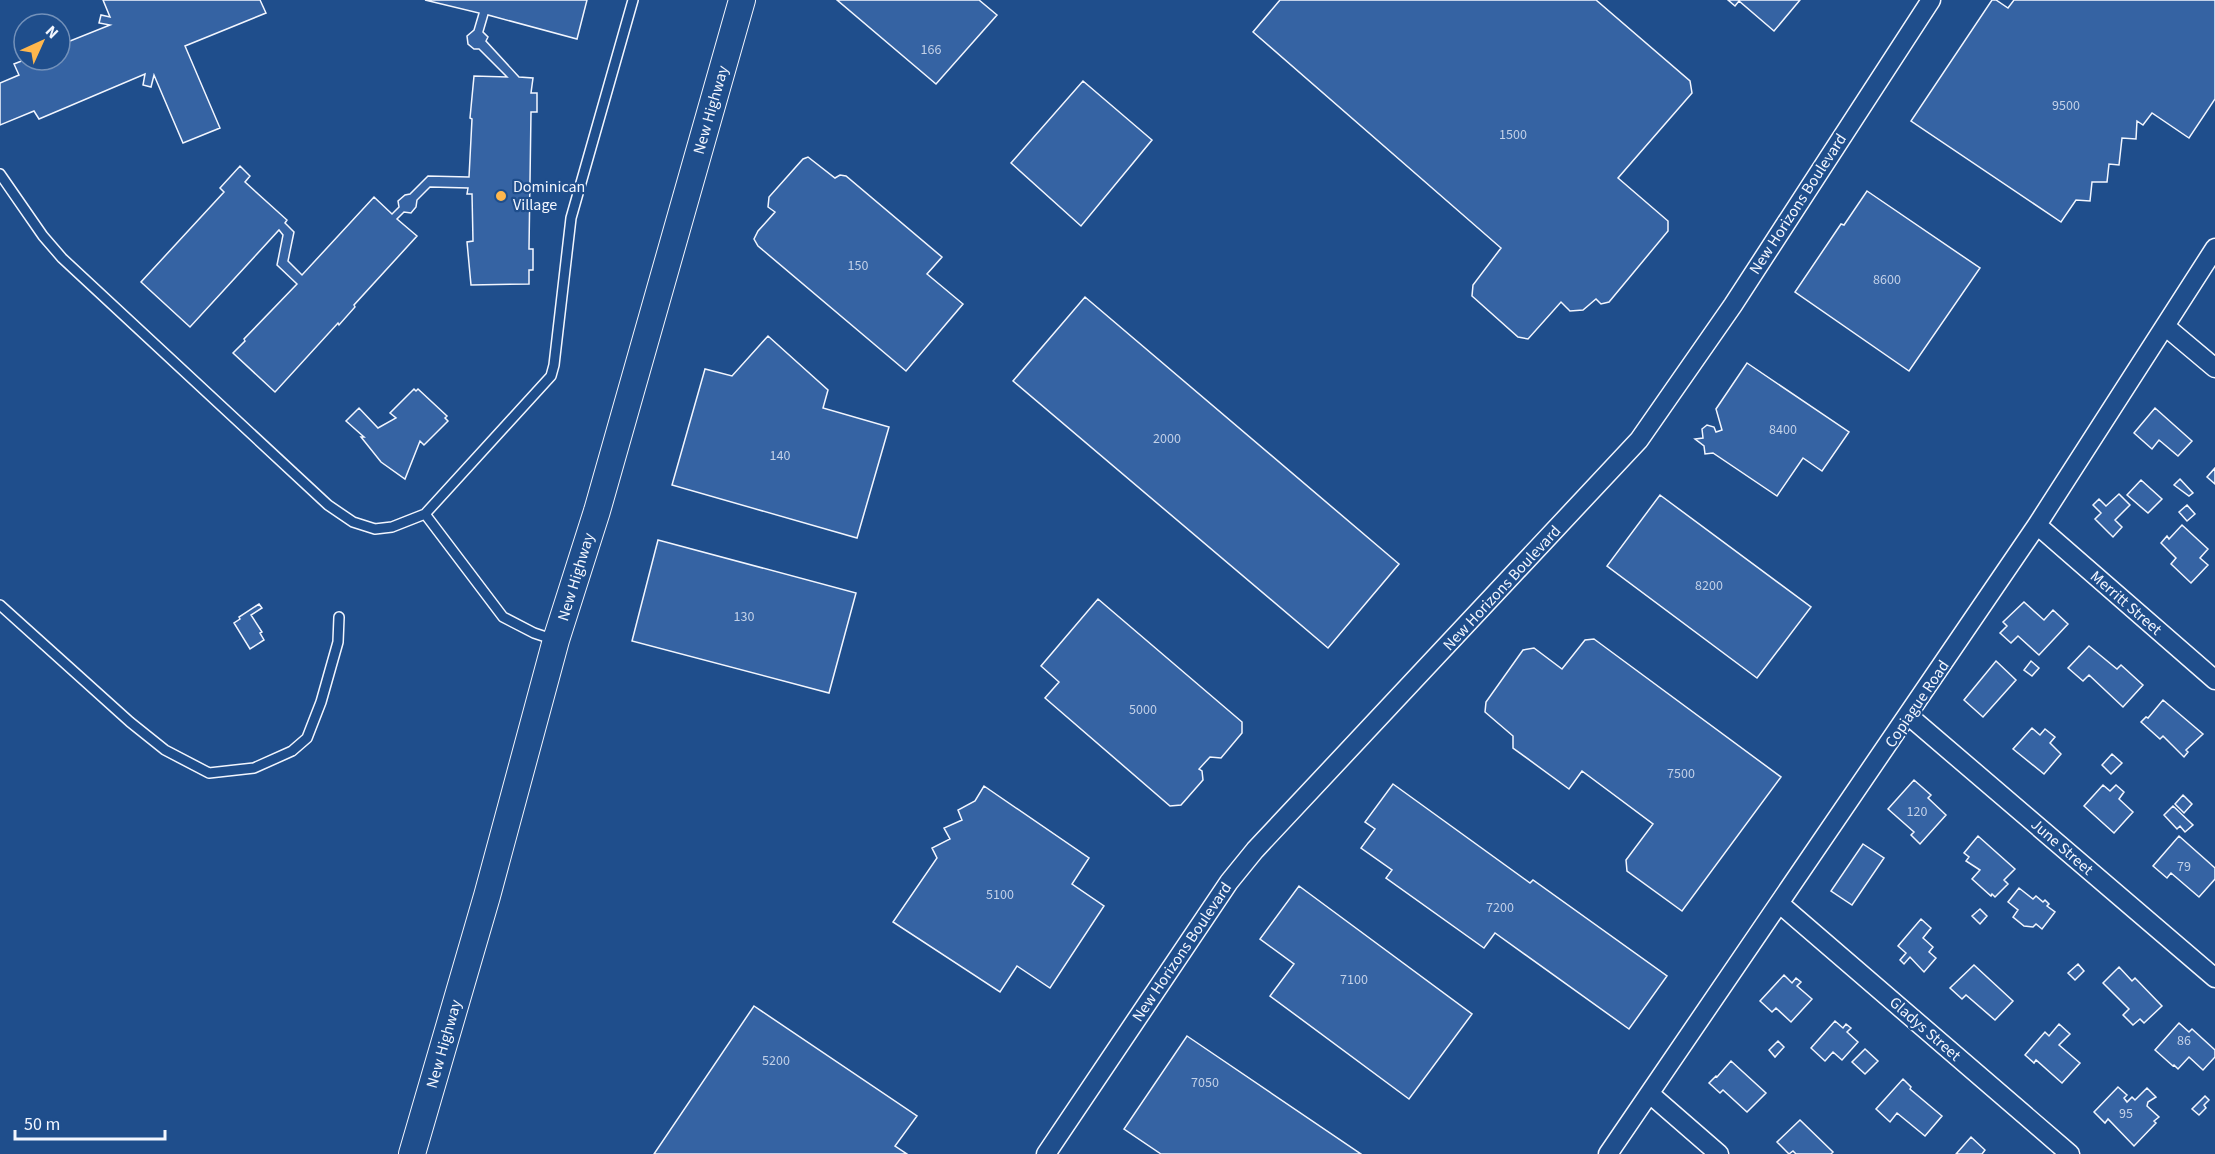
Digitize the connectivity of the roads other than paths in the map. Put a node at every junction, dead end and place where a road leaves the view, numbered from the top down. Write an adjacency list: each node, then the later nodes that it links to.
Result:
1 (633, 0): 8 (lane)
2 (742, 0): 12 (main road, New Highway)
3 (1930, 0): 19 (street, New Horizons Boulevard)
4 (0, 174): 8 (lane)
5 (2215, 248): 6 (street, Copiague Road)
6 (2165, 326): 7 (street); 9 (street, Copiague Road)
7 (2215, 368)
8 (425, 514): 12 (lane)
9 (2037, 525): 13 (street, Merritt Street); 14 (street, Copiague Road)
10 (0, 605): 11 (lane)
11 (339, 617)
12 (556, 640): 18 (main road, New Highway)
13 (2215, 680)
14 (1909, 716): 15 (street, Copiague Road); 16 (street, June Street)
15 (1780, 904): 17 (street, Copiague Road); 22 (street, Gladys Street)
16 (2215, 978)
17 (1650, 1094): 20 (street, Copiague Road); 21 (street)
18 (412, 1154)
19 (1046, 1154)
20 (1608, 1154)
21 (1719, 1154)
22 (2070, 1154)

